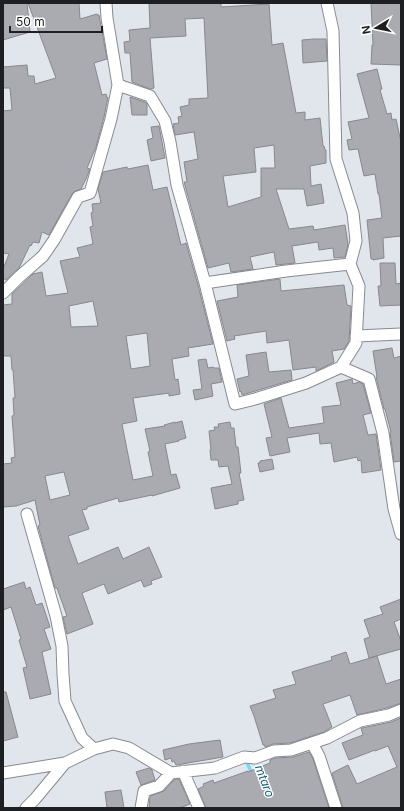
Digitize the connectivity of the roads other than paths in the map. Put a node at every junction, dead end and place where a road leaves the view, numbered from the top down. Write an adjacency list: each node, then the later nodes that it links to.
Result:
1 (106, 3): 3 (street)
2 (327, 3): 4 (street)
3 (118, 85): 5 (street); 6 (street)
4 (350, 264): 5 (street); 8 (street)
5 (205, 283): 9 (street)
6 (3, 293)
7 (401, 334): 8 (street)
8 (356, 336): 9 (street)
9 (341, 367): 11 (street)
10 (27, 514): 14 (street)
11 (401, 534)
12 (401, 710): 13 (street)
13 (312, 743): 16 (street); 22 (street)
14 (94, 749): 15 (street); 18 (street)
15 (65, 763): 17 (street); 19 (street)
16 (183, 772): 18 (street); 21 (street)
17 (3, 773)
18 (171, 773): 20 (street)
19 (26, 808)
20 (141, 808)
21 (199, 808)
22 (336, 808)

